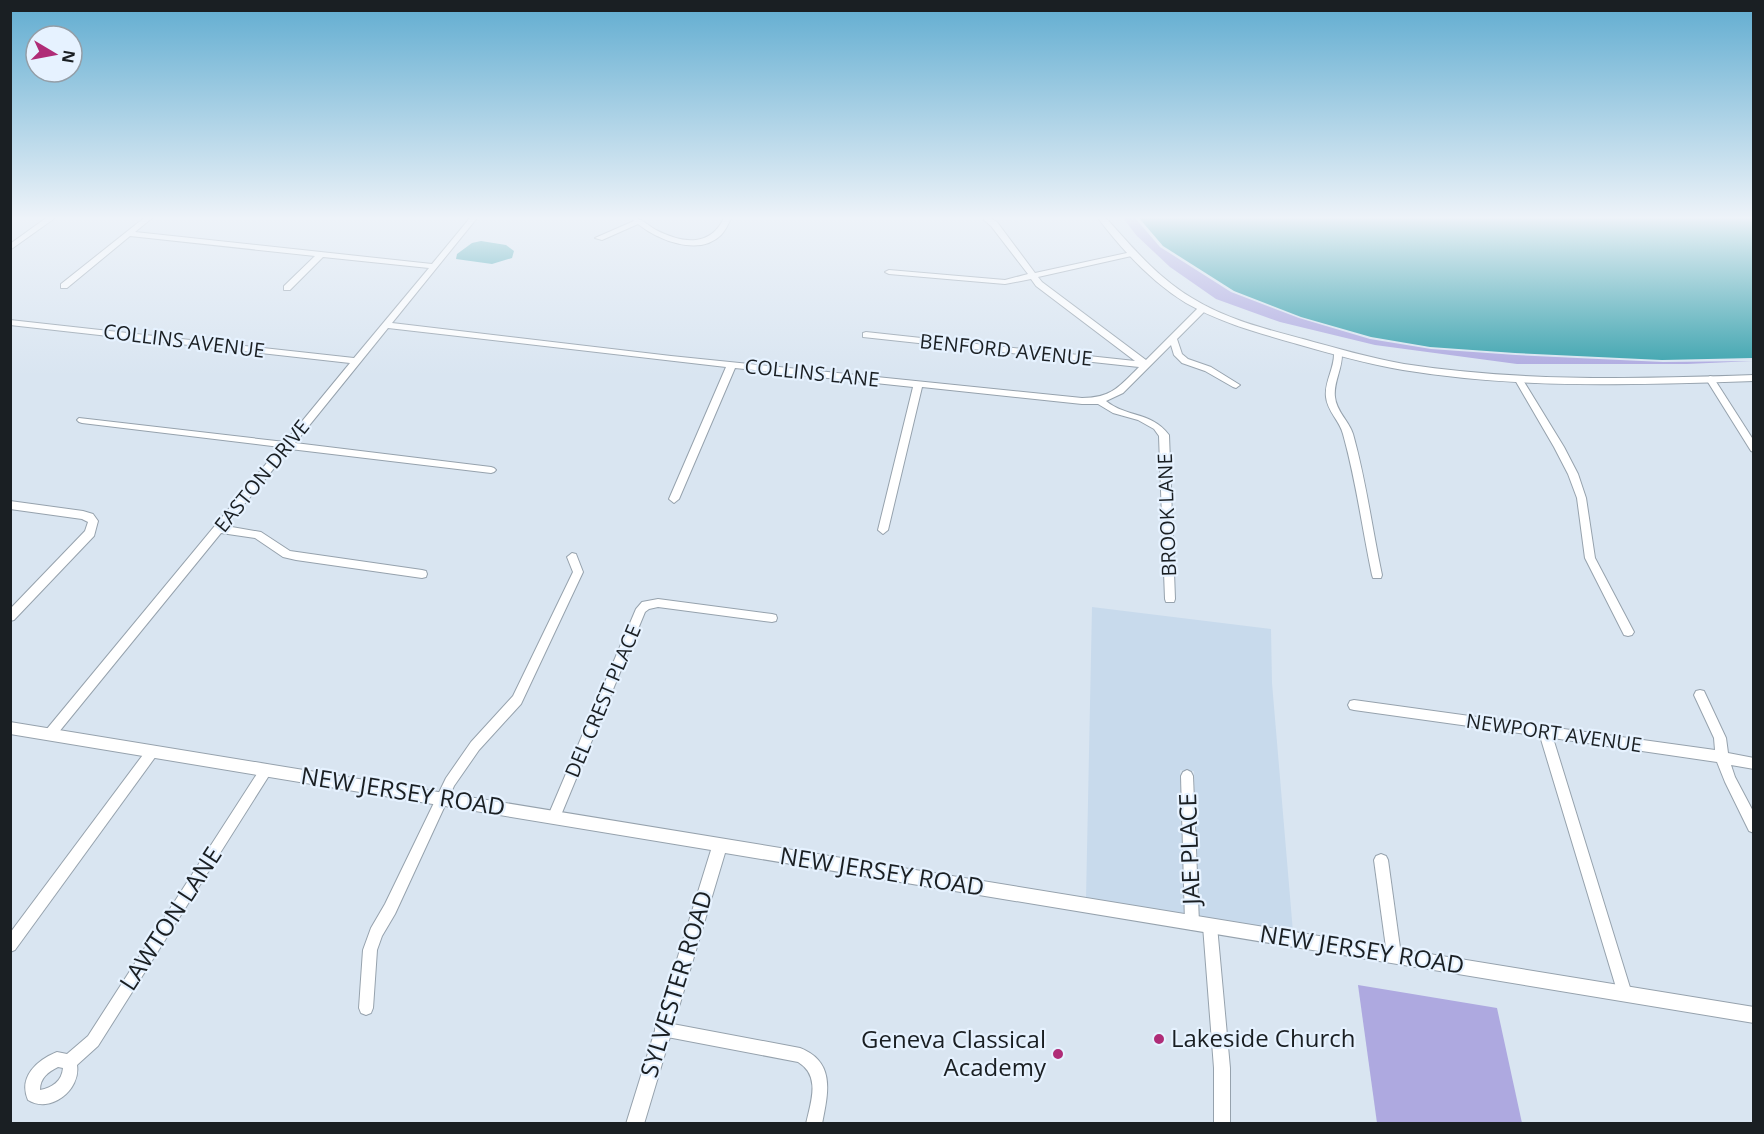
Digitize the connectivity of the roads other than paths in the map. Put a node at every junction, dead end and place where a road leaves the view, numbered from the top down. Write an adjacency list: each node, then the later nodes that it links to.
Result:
1 (83, 271): 9 (street)
2 (304, 271): 10 (street)
3 (430, 271): 13 (street, EASTON DRIVE)
4 (1029, 271): 8 (street)
5 (1059, 271): 8 (street)
6 (1154, 271): 11 (street)
7 (889, 272): 8 (street)
8 (1034, 277): 19 (street)
9 (64, 286)
10 (287, 288)
11 (1203, 308): 15 (street); 16 (street)
12 (10, 322): 17 (street, COLLINS AVENUE)
13 (386, 325): 17 (street, EASTON DRIVE); 18 (street, COLLINS LANE)
14 (866, 335): 19 (street, BENFORD AVENUE)
15 (1173, 339): 19 (street); 24 (street)
16 (1338, 352): 22 (street); 36 (street)
17 (357, 361): 27 (street, EASTON DRIVE)
18 (732, 364): 23 (street, COLLINS LANE); 30 (street)
19 (1146, 365): 25 (street)
20 (1754, 378): 21 (street)
21 (1710, 379): 22 (street); 28 (street)
22 (1519, 380): 40 (street)
23 (918, 384): 25 (street, COLLINS LANE); 33 (street)
24 (1236, 385)
25 (1100, 401): 37 (street, BROOK LANE)
26 (82, 420): 27 (street)
27 (287, 445): 29 (street); 32 (street, EASTON DRIVE)
28 (1754, 449)
29 (491, 470)
30 (674, 499)
31 (10, 505): 38 (street)
32 (219, 529): 35 (street); 45 (street, EASTON DRIVE)
33 (883, 530)
34 (572, 557): 51 (street)
35 (422, 574)
36 (1377, 575)
37 (1170, 599)
38 (13, 611)
39 (772, 618): 52 (street, DEL CREST PLACE)
40 (1629, 632)
41 (1700, 695): 47 (street)
42 (1354, 705): 44 (street, NEWPORT AVENUE)
43 (10, 728): 45 (street, NEW JERSEY ROAD)
44 (1545, 732): 47 (street, NEWPORT AVENUE); 60 (street)
45 (50, 734): 46 (street, NEW JERSEY ROAD)
46 (152, 752): 49 (street, NEW JERSEY ROAD); 58 (street)
47 (1722, 757): 48 (street, NEWPORT AVENUE); 53 (street)
48 (1754, 764)
49 (266, 770): 51 (street, NEW JERSEY ROAD); 64 (street, LAWTON LANE)
50 (1187, 776): 56 (street, JAE PLACE)
51 (442, 798): 52 (street, NEW JERSEY ROAD); 61 (street)
52 (554, 816): 54 (street, NEW JERSEY ROAD)
53 (1754, 827)
54 (720, 845): 56 (street, NEW JERSEY ROAD); 63 (street, SYLVESTER ROAD)
55 (1381, 860): 59 (street)
56 (1192, 922): 57 (street, NEW JERSEY ROAD)
57 (1210, 926): 59 (street, NEW JERSEY ROAD); 67 (street)
58 (10, 945)
59 (1394, 955): 60 (street, NEW JERSEY ROAD)
60 (1624, 994): 62 (street, NEW JERSEY ROAD)
61 (366, 1008)
62 (1754, 1015)
63 (662, 1029): 65 (street, SYLVESTER ROAD); 66 (street)
64 (69, 1062)
65 (634, 1124)
66 (814, 1124)
67 (1222, 1124)

